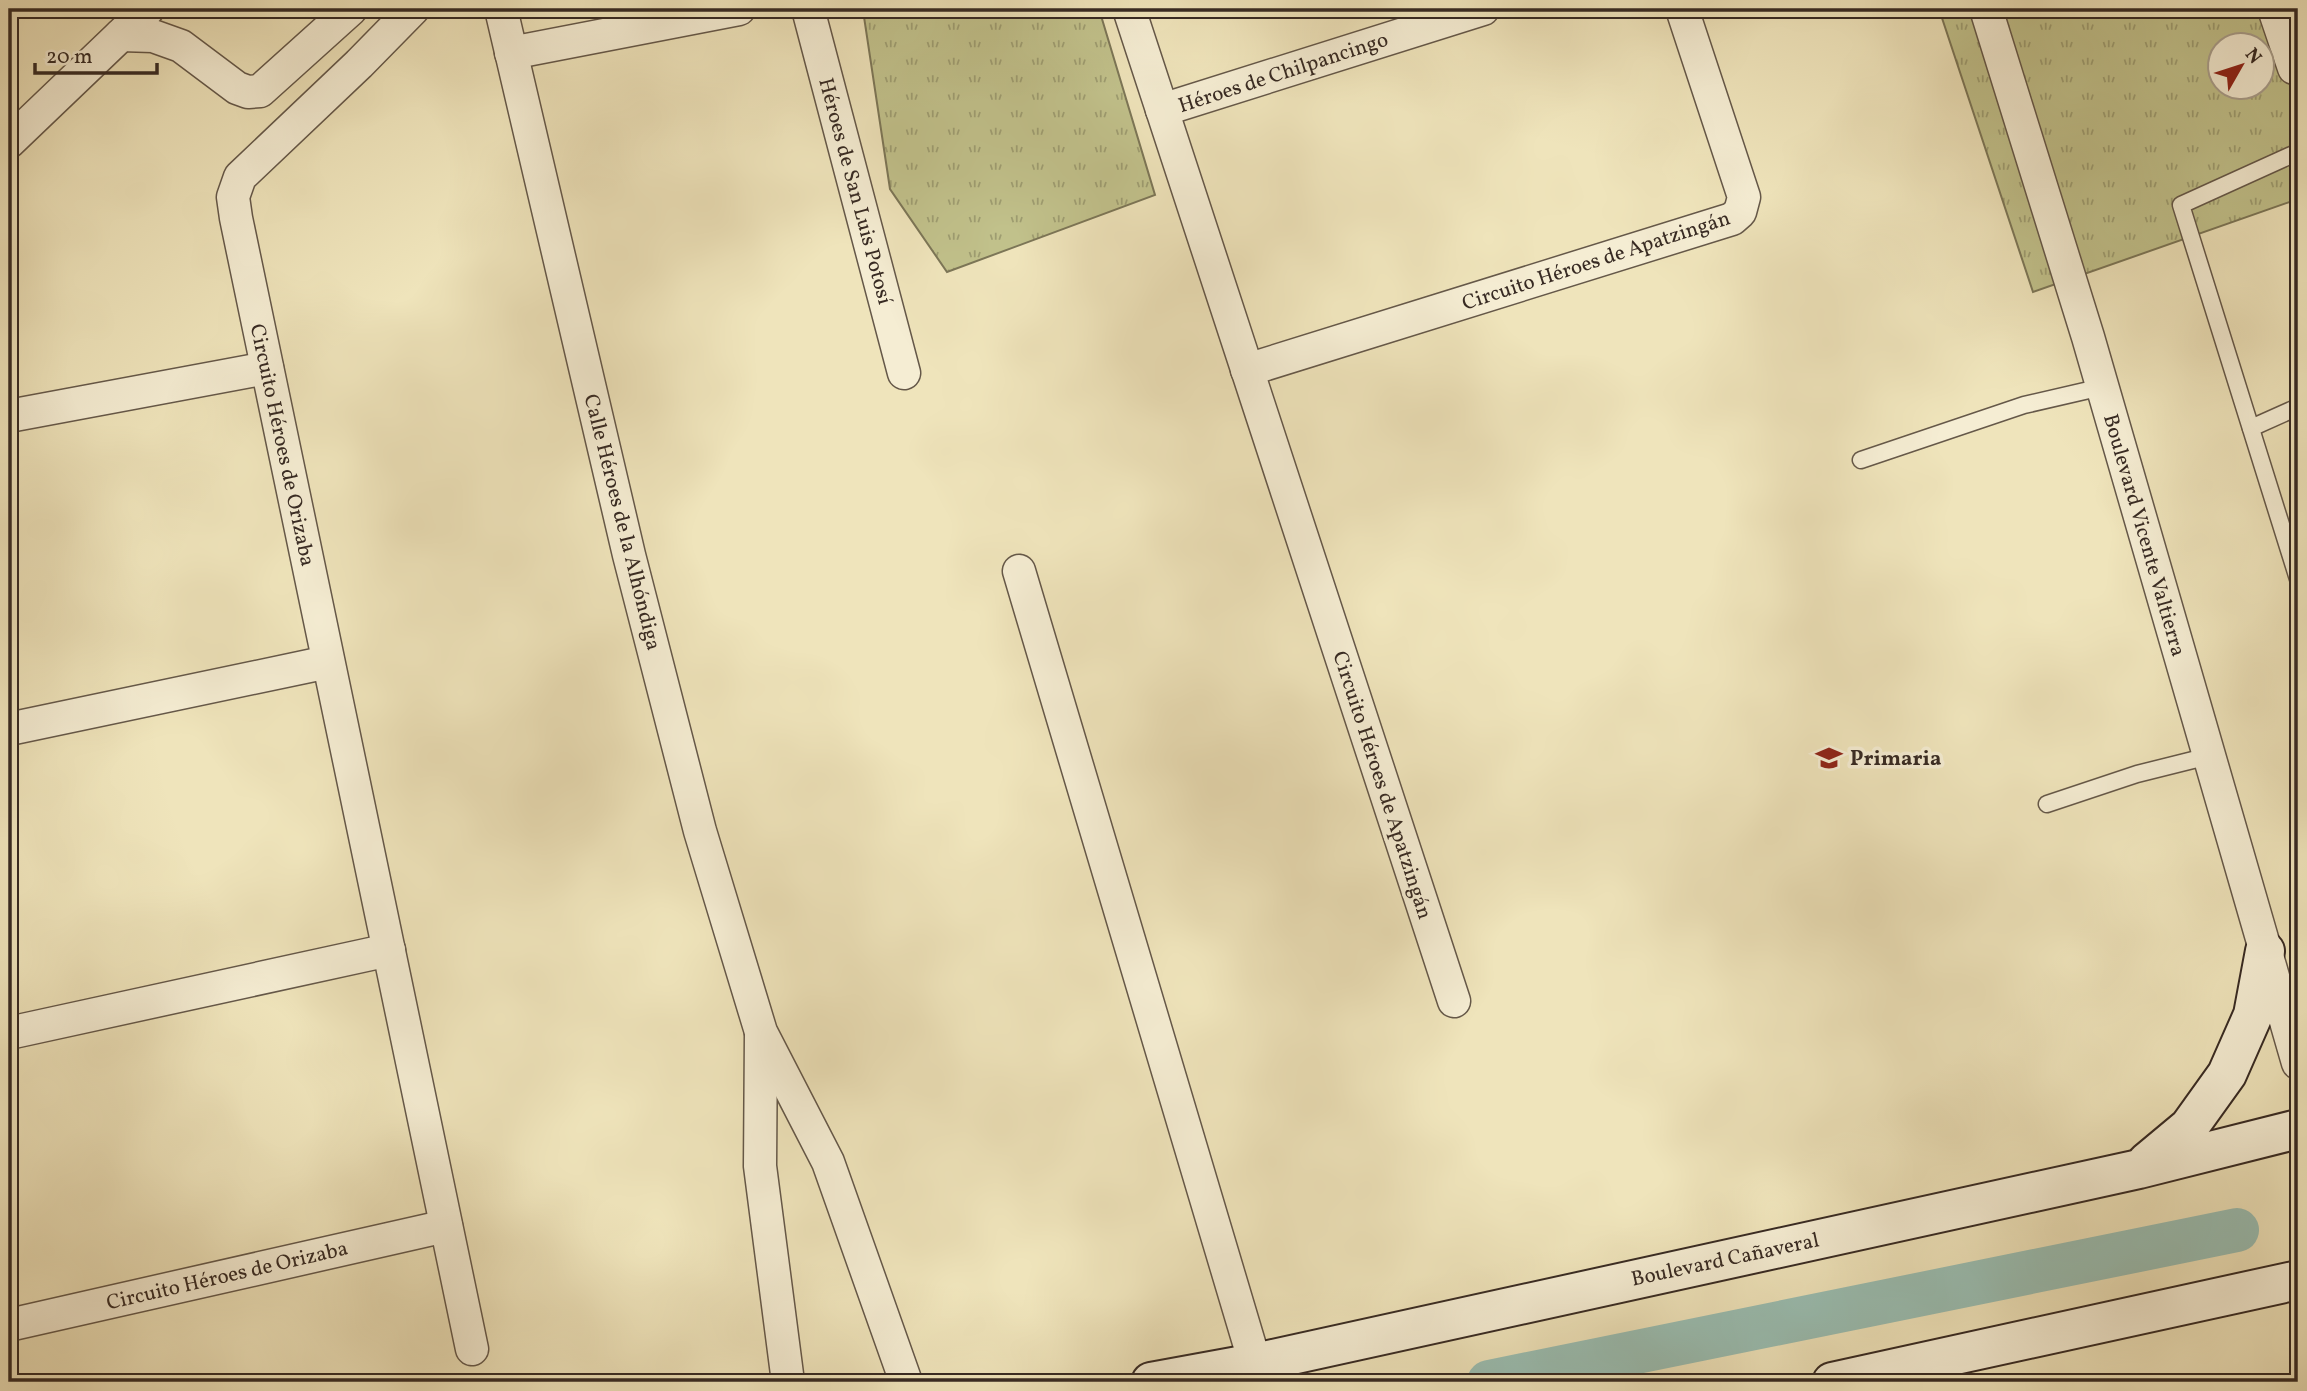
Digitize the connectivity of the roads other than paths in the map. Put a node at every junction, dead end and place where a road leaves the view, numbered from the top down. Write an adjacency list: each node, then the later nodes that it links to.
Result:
1 (148, 9): 12 (street)
2 (351, 9): 12 (street)
3 (413, 9): 18 (street, Circuito Héroes de Orizaba)
4 (501, 9): 13 (street, Calle Héroes de la Alhóndiga)
5 (739, 9): 13 (street)
6 (808, 9): 20 (street, Héroes de San Luis Potosí)
7 (1129, 9): 15 (street, Circuito Héroes de Apatzingán)
8 (1483, 9): 15 (street, Héroes de Chilpancingo)
9 (1682, 9): 19 (street, Circuito Héroes de Apatzingán)
10 (1986, 9): 21 (street, Boulevard Vicente Valtierra)
11 (2274, 9): 14 (street)
12 (121, 35): 16 (street)
13 (512, 53): 35 (street, Calle Héroes de la Alhóndiga)
14 (2294, 68)
15 (1162, 110): 19 (street, Circuito Héroes de Apatzingán)
16 (9, 142)
17 (2298, 152): 24 (lane)
18 (267, 368): 23 (street); 28 (street, Circuito Héroes de Orizaba)
19 (1247, 370): 34 (street, Circuito Héroes de Apatzingán)
20 (904, 373)
21 (2102, 387): 25 (lane); 30 (street, Boulevard Vicente Valtierra)
22 (2298, 407): 24 (lane)
23 (9, 416)
24 (2251, 428): 27 (lane)
25 (1861, 460)
26 (1019, 571): 44 (street)
27 (2298, 579)
28 (328, 662): 29 (street); 32 (street, Circuito Héroes de Orizaba)
29 (9, 729)
30 (2209, 755): 31 (lane); 33 (street, Boulevard Vicente Valtierra)
31 (2047, 804)
32 (389, 950): 36 (street); 40 (street, Circuito Héroes de Orizaba)
33 (2265, 951): 37 (street, Boulevard Vicente Valtierra); 39 (street)
34 (1454, 1000)
35 (761, 1032): 45 (street, Calle Héroes de la Alhóndiga); 46 (street, Calle Héroes de la Alhóndiga)
36 (9, 1033)
37 (2298, 1063)
38 (2298, 1129): 39 (street, Boulevard Cañaveral)
39 (2139, 1168): 44 (street, Boulevard Cañaveral)
40 (446, 1226): 42 (street, Circuito Héroes de Orizaba); 43 (street, Circuito Héroes de Orizaba)
41 (2298, 1280): 48 (street)
42 (9, 1325)
43 (472, 1349)
44 (1255, 1363): 47 (street, Boulevard Cañaveral)
45 (788, 1382)
46 (906, 1382)
47 (1151, 1382)
48 (1832, 1382)

